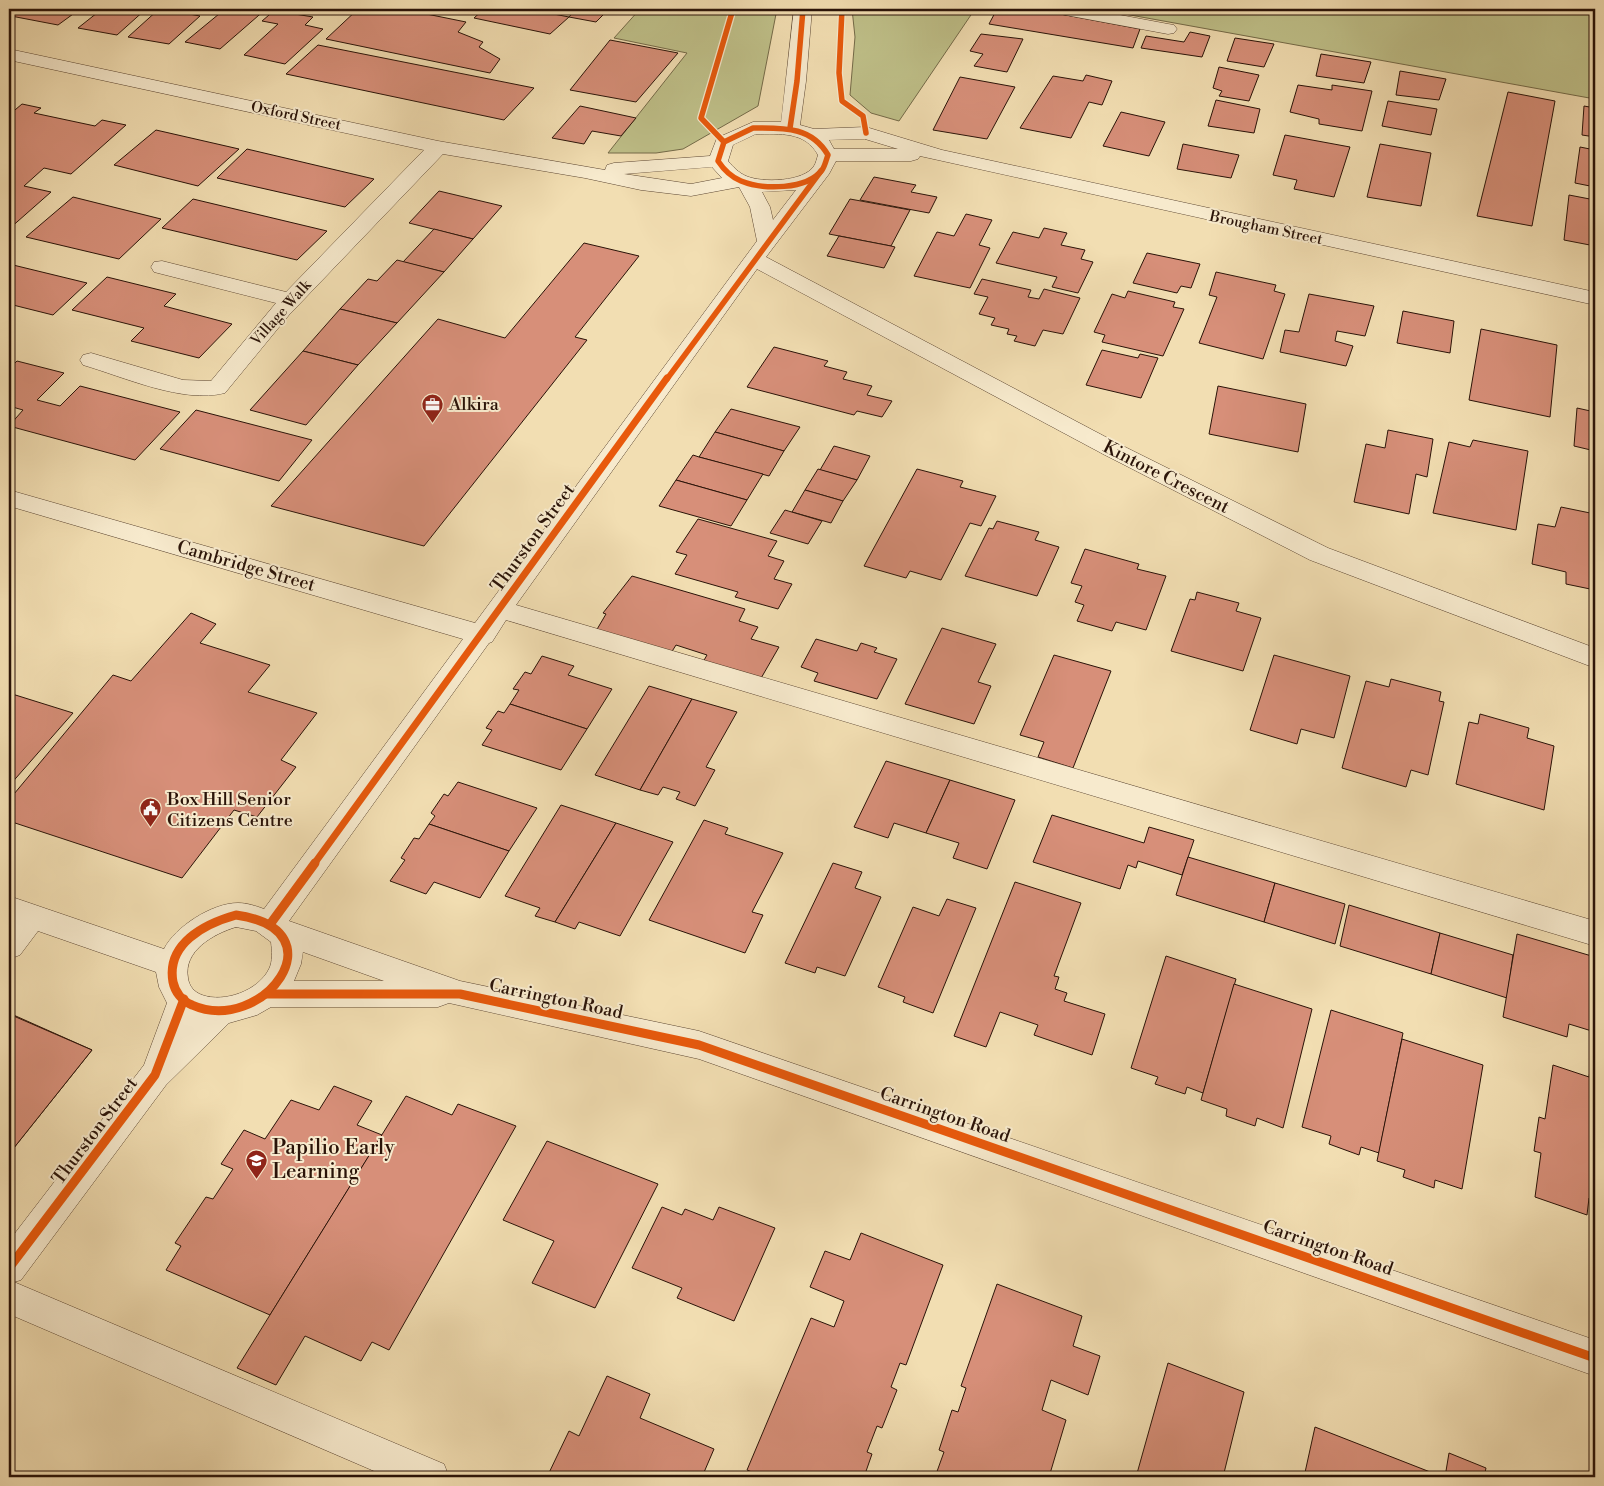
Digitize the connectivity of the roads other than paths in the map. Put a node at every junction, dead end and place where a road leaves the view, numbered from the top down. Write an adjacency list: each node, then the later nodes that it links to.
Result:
1 (803, 9): 5 (street)
2 (1060, 9): 3 (street)
3 (1168, 29)
4 (9, 54): 7 (street, Oxford Street)
5 (790, 128): 6 (street); 9 (street)
6 (812, 135): 8 (street, Brougham Street); 10 (street)
7 (438, 147): 11 (street, Oxford Street); 16 (street, Village Walk)
8 (938, 155): 10 (street, Brougham Street); 15 (street, Brougham Street)
9 (718, 161): 11 (street, Oxford Street); 12 (street)
10 (825, 163): 12 (street, Oxford Street); 13 (street, Thurston Street)
11 (585, 172): 12 (street, Oxford Street)
12 (744, 182): 13 (street)
13 (761, 250): 19 (street, Thurston Street); 21 (street, Kintore Crescent)
14 (162, 267): 16 (street)
15 (1595, 298)
16 (291, 300): 17 (street, Village Walk)
17 (91, 360)
18 (9, 498): 20 (street, Cambridge Street)
19 (500, 609): 20 (street, Thurston Street); 24 (street)
20 (483, 635): 23 (street, Thurston Street)
21 (1595, 658)
22 (20, 912): 25 (street); 26 (street)
23 (276, 928): 26 (street); 27 (street); 28 (street, Carrington Road)
24 (1595, 934)
25 (9, 946)
26 (172, 965): 29 (street)
27 (266, 994): 28 (street, Carrington Road); 30 (street)
28 (460, 994): 34 (street, Carrington Road)
29 (184, 999): 30 (street); 31 (street, Thurston Street)
30 (220, 1011): 31 (street, Thurston Street)
31 (156, 1076): 32 (street, Thurston Street)
32 (9, 1268)
33 (9, 1297): 35 (street)
34 (1595, 1358)
35 (431, 1477)

